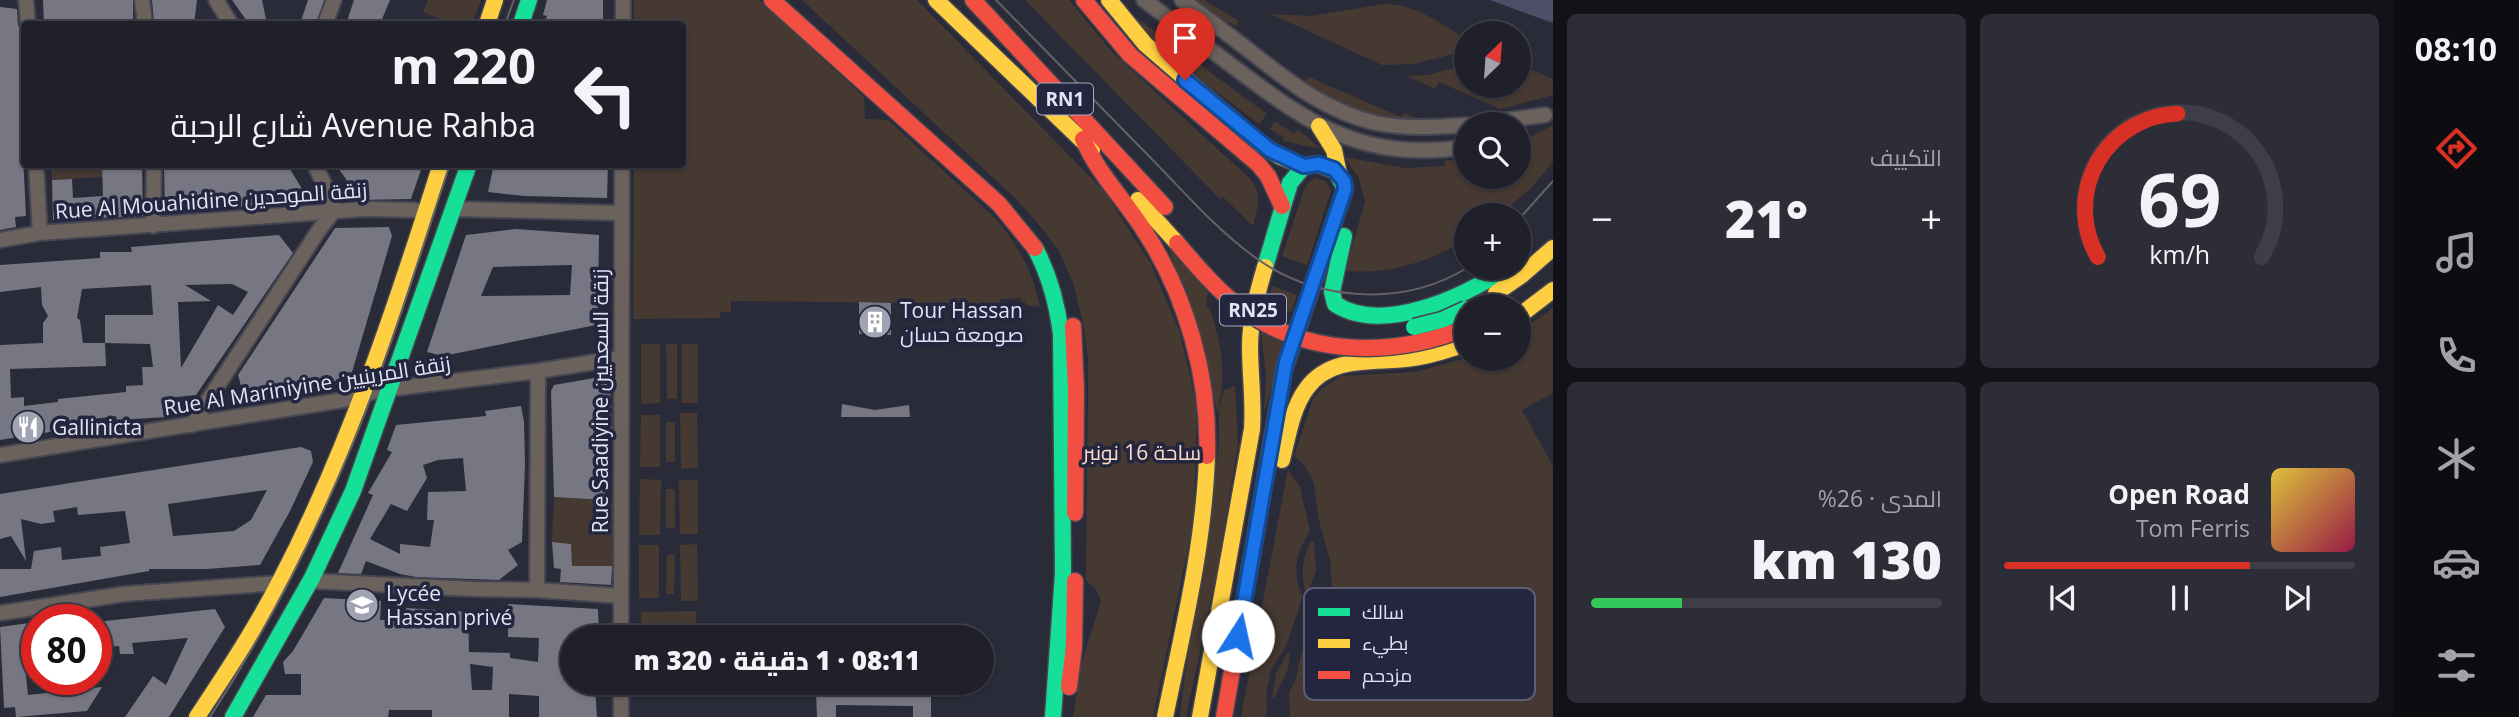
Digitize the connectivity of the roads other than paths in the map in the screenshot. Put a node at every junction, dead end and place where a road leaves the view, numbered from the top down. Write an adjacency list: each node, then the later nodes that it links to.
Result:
1 (26, 0): 18 (street)
2 (142, 0): 19 (street)
3 (216, 0): 20 (street)
4 (334, 0): 21 (street)
5 (495, 0): 22 (main road)
6 (529, 0): 23 (main road)
7 (623, 0): 24 (street)
8 (772, 0): 71 (main road)
9 (789, 0): 71 (main road)
10 (936, 0): 17 (main road, RN1)
11 (949, 0): 17 (main road)
12 (973, 0): 49 (main road, RN1)
13 (1084, 0): 41 (main road)
14 (1108, 0): 32 (main road)
15 (1144, 0): 28 (street)
16 (1182, 0): 29 (street)
17 (954, 18): 30 (main road, RN1)
18 (28, 21)
19 (145, 21)
20 (229, 21)
21 (327, 21)
22 (488, 21)
23 (522, 21)
24 (623, 21)
25 (1549, 113): 26 (street); 27 (street)
26 (1531, 116)
27 (1531, 123)
28 (1319, 126): 31 (street); 39 (main road)
29 (1454, 126)
30 (1083, 139): 49 (main road, RN1); 81 (main road)
31 (1454, 148)
32 (1304, 166): 39 (main road); 41 (main road, RN25)
33 (36, 168): 47 (street)
34 (154, 168): 46 (street)
35 (316, 168): 43 (street)
36 (440, 168): 44 (main road)
37 (467, 168): 42 (main road)
38 (622, 168): 45 (street, Rue Saadiyine زنقة السعديين)
39 (1339, 174): 40 (main road, RN25)
40 (1343, 196): 52 (main road); 67 (main road, RN25)
41 (1283, 206): 82 (main road, RN25)
42 (452, 209): 45 (street); 63 (main road)
43 (333, 212): 44 (street, Rue Al Mouahidine زنقة الموحدين); 46 (street, Rue Al Mouahidine زنقة الموحدين); 65 (street)
44 (426, 213): 64 (main road)
45 (621, 213): 61 (street, Rue Saadiyine زنقة السعديين)
46 (153, 226): 47 (street, Rue Al Mouahidine زنقة الموحدين)
47 (40, 233): 48 (street, Rue Al Mouahidine زنقة الموحدين)
48 (0, 240)
49 (1188, 240): 59 (main road, RN1, bridge)
50 (1550, 241): 51 (main road); 55 (main road)
51 (1531, 251)
52 (1486, 280)
53 (1549, 284): 56 (main road); 57 (main road)
54 (1245, 290): 58 (main road, bridge)
55 (1491, 294)
56 (1529, 294)
57 (1531, 303)
58 (1454, 314)
59 (1454, 332)
60 (1454, 347): 67 (main road)
61 (620, 358): 62 (street, Rue Al Mariniyine زنقة المرينيين); 72 (street, Rue Saadiyine زنقة السعديين)
62 (538, 370): 63 (street, Rue Al Mariniyine زنقة المرينيين); 70 (street)
63 (392, 389): 64 (street, Rue Al Mariniyine زنقة المرينيين); 68 (main road)
64 (362, 395): 65 (street, Rue Al Mariniyine زنقة المرينيين); 69 (main road)
65 (192, 425): 66 (street, Rue Al Mariniyine زنقة المرينيين)
66 (0, 454)
67 (1262, 502): 83 (main road, RN25)
68 (311, 581): 70 (street); 77 (main road)
69 (279, 583): 73 (street); 76 (main road)
70 (537, 590): 72 (street)
71 (1069, 592): 79 (main road); 80 (main road)
72 (621, 596): 74 (street, Rue Saadiyine زنقة السعديين)
73 (0, 613)
74 (621, 625)
75 (621, 695): 78 (street)
76 (204, 715)
77 (233, 717)
78 (621, 717)
79 (1053, 717)
80 (1064, 717)
81 (1165, 717)
82 (1200, 717)
83 (1224, 717)

